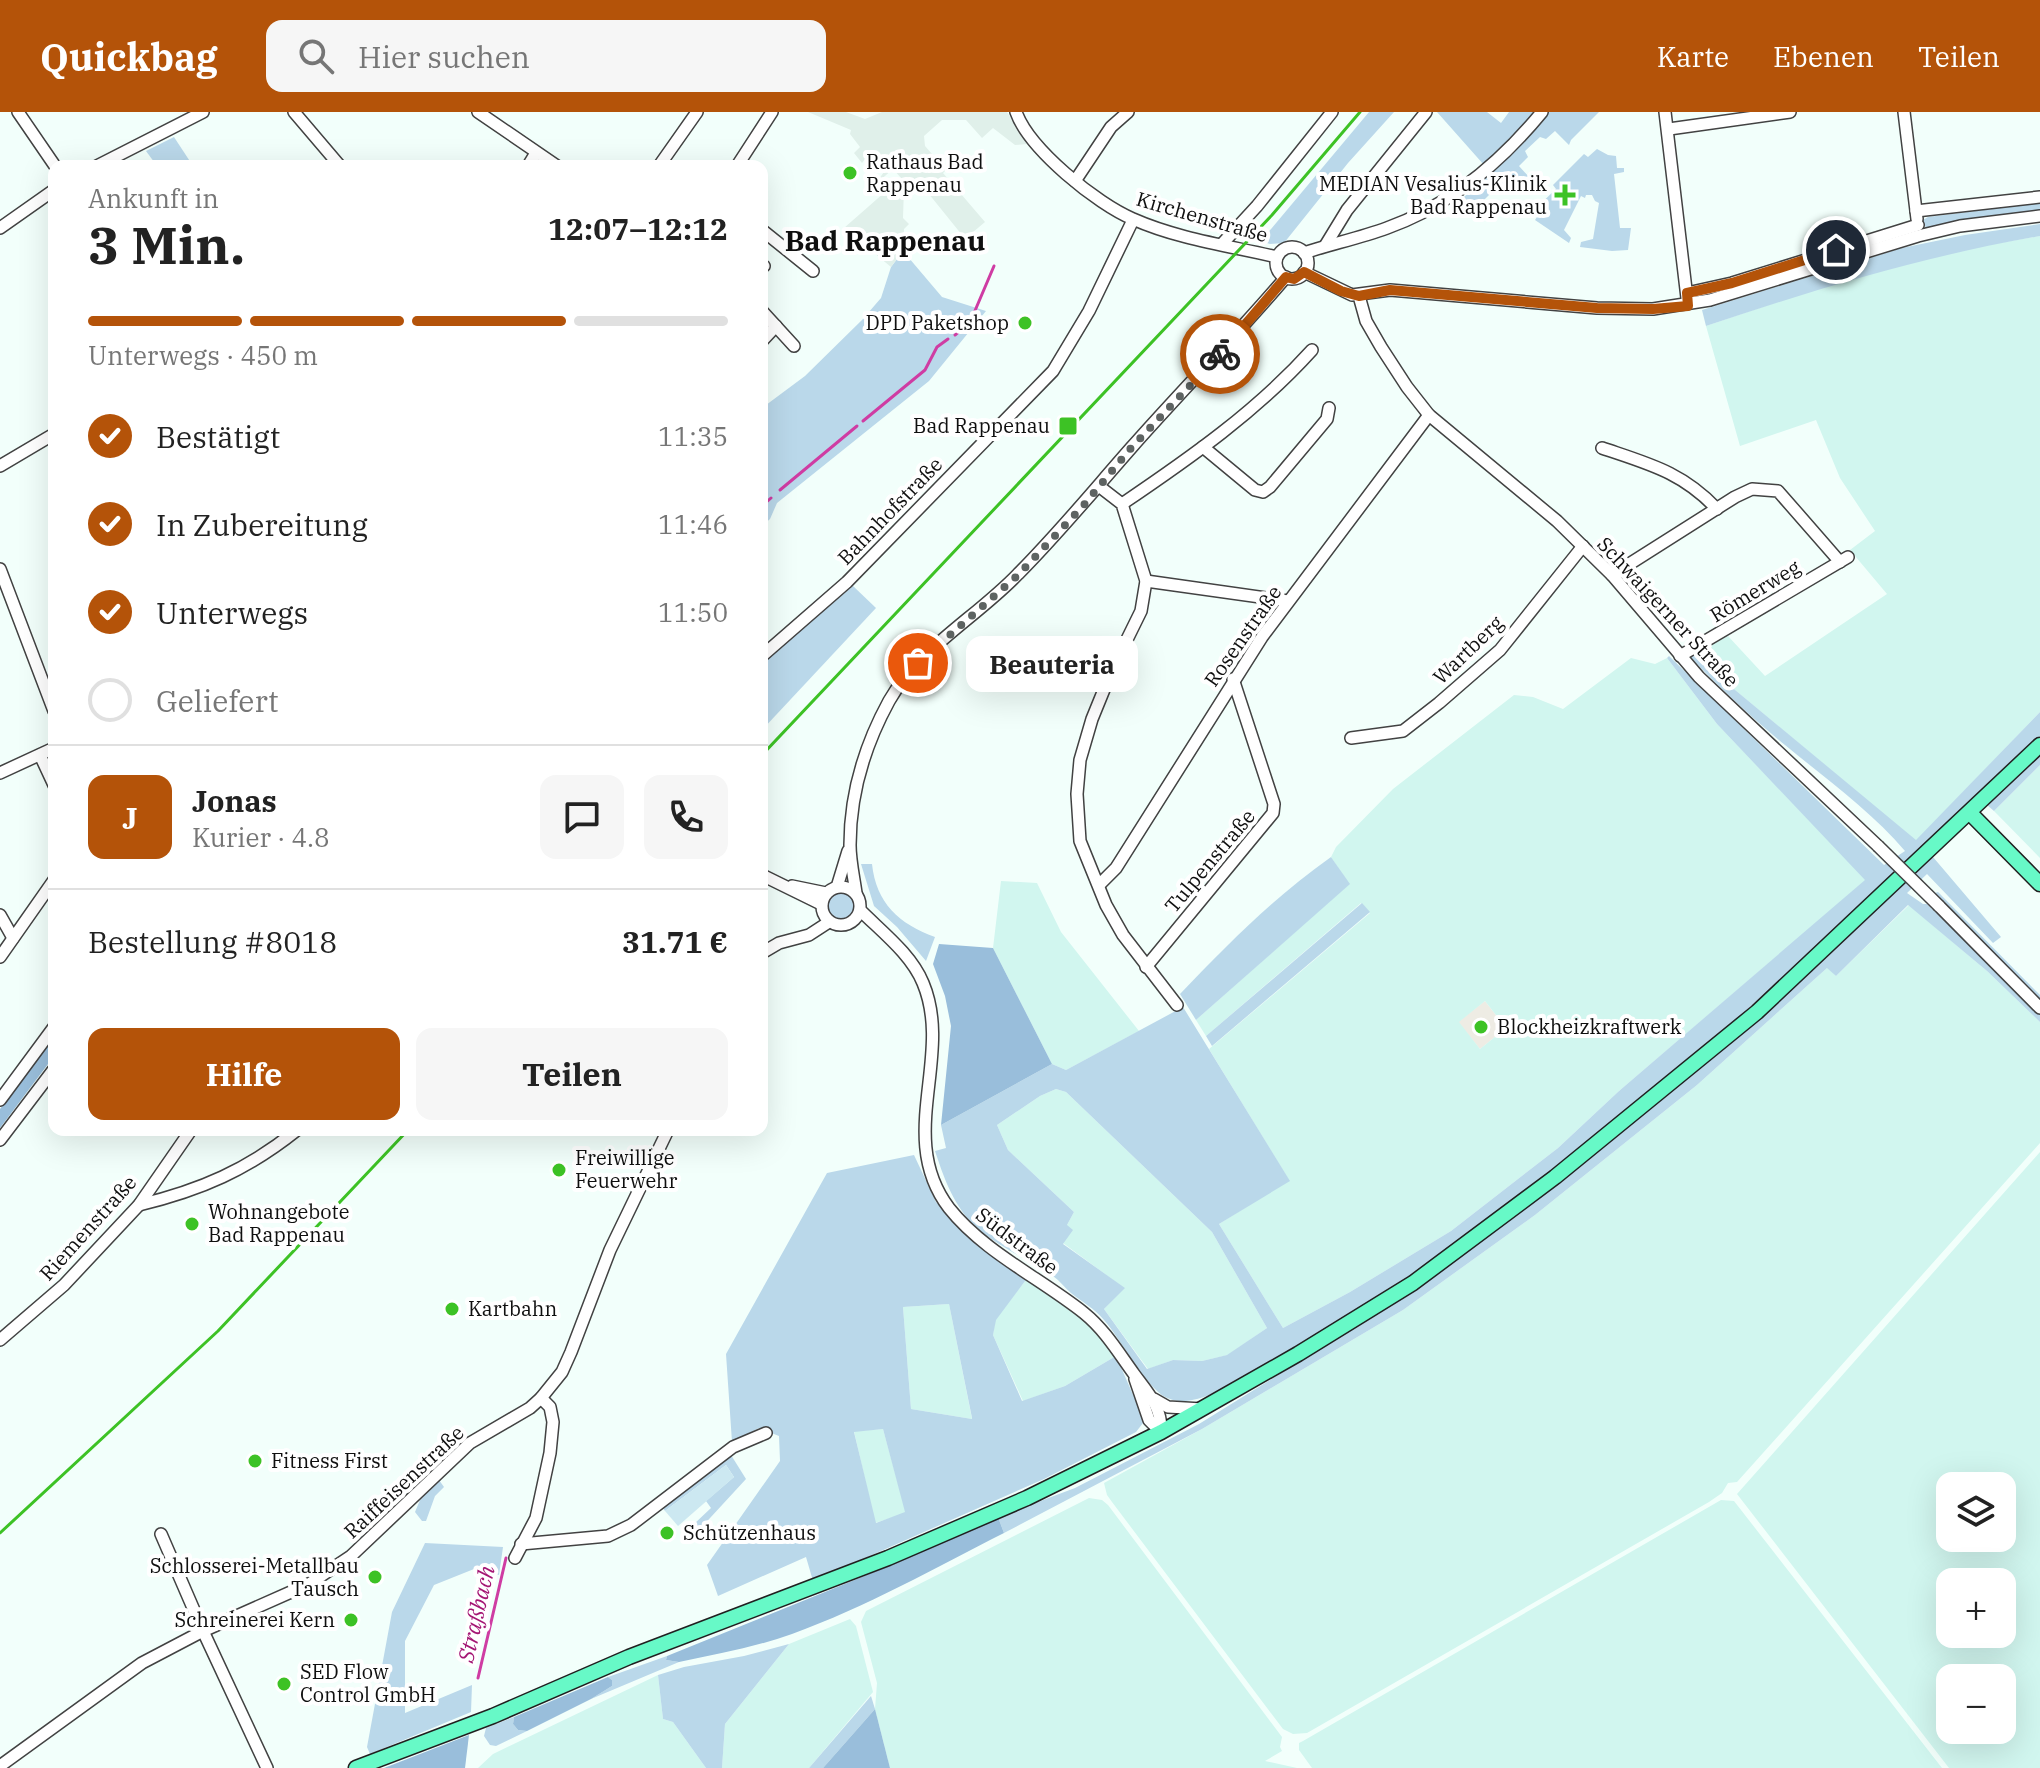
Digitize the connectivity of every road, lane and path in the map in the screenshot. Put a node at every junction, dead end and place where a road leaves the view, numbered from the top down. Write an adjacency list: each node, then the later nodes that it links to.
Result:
1 (18, 112): 17 (street)
2 (203, 112): 18 (street)
3 (294, 112): 19 (street)
4 (478, 112): 16 (street)
5 (697, 112): 22 (street)
6 (772, 112): 23 (street)
7 (1016, 112): 24 (street, Kirchenstraße)
8 (1128, 112): 24 (street)
9 (1332, 112): 33 (street)
10 (1426, 112): 34 (street)
11 (1542, 112): 34 (street)
12 (1665, 112): 15 (street)
13 (1790, 112): 15 (street)
14 (1904, 112): 27 (street)
15 (1669, 129): 41 (street)
16 (536, 153): 20 (street); 21 (street)
17 (51, 160)
18 (109, 160)
19 (335, 160)
20 (532, 160)
21 (547, 160)
22 (663, 160)
23 (741, 160)
24 (1075, 181): 29 (street, Kirchenstraße)
25 (48, 194): 30 (street)
26 (2040, 197): 27 (street)
27 (1916, 211): 31 (street)
28 (2040, 216): 31 (street)
29 (1133, 220): 33 (street, Kirchenstraße); 61 (street, Bahnhofstraße)
30 (0, 228)
31 (1918, 230): 41 (street)
32 (768, 235): 37 (street)
33 (1222, 244): 36 (street, Kirchenstraße)
34 (1325, 246): 35 (street)
35 (1304, 253): 36 (street); 38 (street)
36 (1277, 257): 39 (street)
37 (813, 271)
38 (1304, 272): 39 (street); 40 (street)
39 (1286, 277): 53 (street)
40 (1359, 296): 41 (street); 48 (street, Schwaigerner Straße)
41 (1687, 299)
42 (768, 317): 43 (street)
43 (776, 326): 44 (street); 45 (street)
44 (768, 335)
45 (794, 346)
46 (1312, 350): 50 (street)
47 (1329, 408): 50 (street)
48 (1429, 415): 56 (street, Schwaigerner Straße); 60 (street, Rosenstraße)
49 (48, 438): 52 (street)
50 (1203, 447): 54 (street)
51 (1602, 448): 55 (street)
52 (0, 466)
53 (1100, 487): 54 (street); 72 (street)
54 (1122, 504): 59 (street)
55 (1717, 509): 58 (street); 62 (street, Römerweg)
56 (1583, 546): 58 (street, Schwaigerner Straße); 65 (street, Wartberg)
57 (0, 569): 64 (street)
58 (1612, 575): 62 (street, Schwaigerner Straße)
59 (1146, 581): 60 (street); 75 (street)
60 (1288, 601): 63 (street, Rosenstraße)
61 (768, 651)
62 (1680, 656): 89 (street, Schwaigerner Straße, bridge)
63 (1233, 679): 75 (street, Rosenstraße); 87 (street, Tulpenstraße)
64 (48, 695)
65 (1351, 738)
66 (2040, 745): 71 (main road)
67 (48, 751): 68 (street)
68 (40, 755): 69 (street); 70 (street)
69 (48, 772)
70 (0, 773)
71 (1970, 813): 74 (main road); 102 (main road)
72 (850, 846): 77 (street); 78 (street)
73 (768, 878): 78 (street)
74 (2040, 884)
75 (1099, 885): 87 (street)
76 (48, 888): 84 (street)
77 (856, 893): 78 (street); 79 (street)
78 (828, 894): 82 (street)
79 (860, 910): 81 (street); 83 (street, Südstraße)
80 (0, 915): 84 (street)
81 (852, 921): 82 (street); 83 (street, Südstraße)
82 (829, 922): 85 (street)
83 (888, 937): 99 (street, Südstraße)
84 (13, 938): 86 (street)
85 (768, 949)
86 (0, 957)
87 (1146, 967): 88 (street)
88 (1177, 1005)
89 (2040, 1008)
90 (48, 1035): 92 (street)
91 (48, 1077): 96 (street)
92 (0, 1100)
93 (187, 1136): 97 (street, Riemenstraße)
94 (290, 1136): 97 (street)
95 (665, 1136): 100 (street, Raiffeisenstraße)
96 (0, 1140)
97 (139, 1205): 98 (street, Riemenstraße)
98 (0, 1340)
99 (1132, 1371): 101 (street, Südstraße); 103 (street, Südstraße)
100 (541, 1398): 108 (street); 110 (street, Raiffeisenstraße)
101 (1154, 1399): 102 (street); 104 (street, Südstraße)
102 (1202, 1409): 104 (main road)
103 (1149, 1420): 104 (street, Südstraße); 106 (street)
104 (1161, 1432): 106 (main road)
105 (766, 1433): 108 (street)
106 (1138, 1443): 113 (main road)
107 (161, 1534): 110 (street)
108 (521, 1544): 109 (street)
109 (515, 1558)
110 (203, 1631): 111 (street, Raiffeisenstraße); 112 (street)
111 (0, 1766)
112 (267, 1768)
113 (356, 1768)

